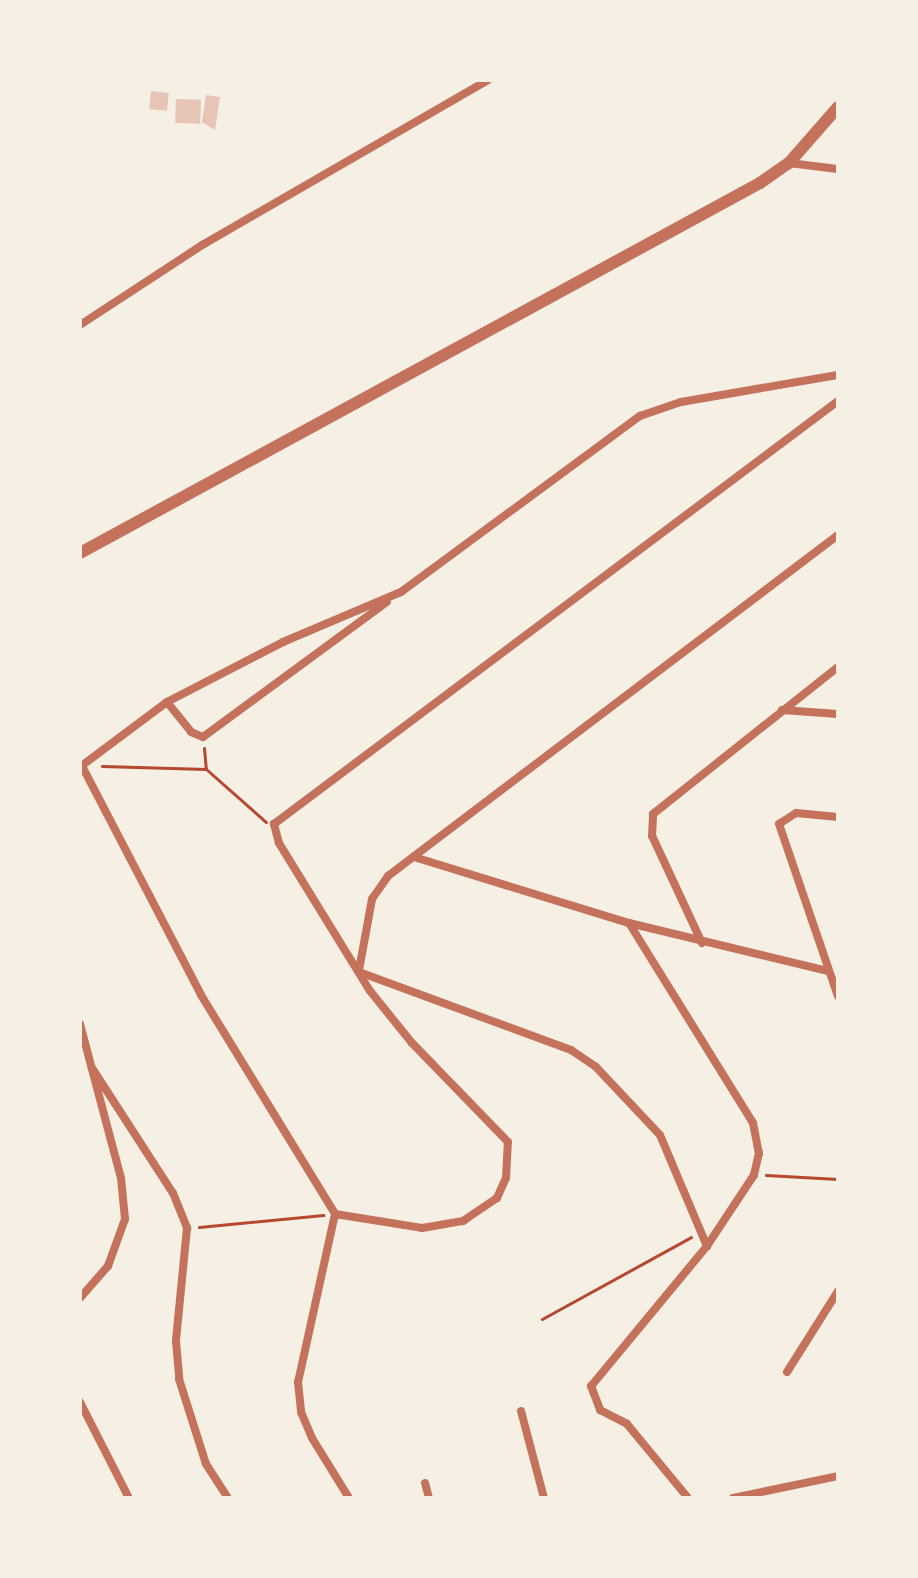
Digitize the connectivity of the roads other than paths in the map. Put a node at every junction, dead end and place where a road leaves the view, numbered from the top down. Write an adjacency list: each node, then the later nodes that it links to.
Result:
1 (488, 80): 5 (street)
2 (838, 107): 3 (street)
3 (789, 163): 4 (street); 9 (street)
4 (838, 169)
5 (80, 325)
6 (838, 375): 10 (street)
7 (838, 401): 20 (street)
8 (838, 535): 17 (street)
9 (80, 553)
10 (401, 592): 12 (street); 12 (street)
11 (838, 667): 13 (street)
12 (167, 702): 15 (street)
13 (781, 710): 14 (street); 19 (street)
14 (838, 714)
15 (81, 766): 25 (street)
16 (838, 817): 21 (street)
17 (414, 857): 18 (street); 20 (street)
18 (629, 923): 19 (street); 26 (street)
19 (702, 943): 21 (street)
20 (359, 971): 25 (street); 26 (street)
21 (828, 971): 22 (street)
22 (838, 996)
23 (80, 1024): 24 (street)
24 (92, 1068): 28 (street); 36 (street)
25 (335, 1214): 37 (street)
26 (707, 1246): 40 (street)
27 (838, 1291): 29 (street)
28 (80, 1298)
29 (787, 1372)
30 (80, 1402): 35 (street)
31 (521, 1411): 39 (street)
32 (838, 1476): 34 (street)
33 (425, 1483): 38 (street)
34 (761, 1494): 41 (street)
35 (129, 1498)
36 (228, 1498)
37 (349, 1498)
38 (429, 1498)
39 (544, 1498)
40 (688, 1498)
41 (733, 1498)

